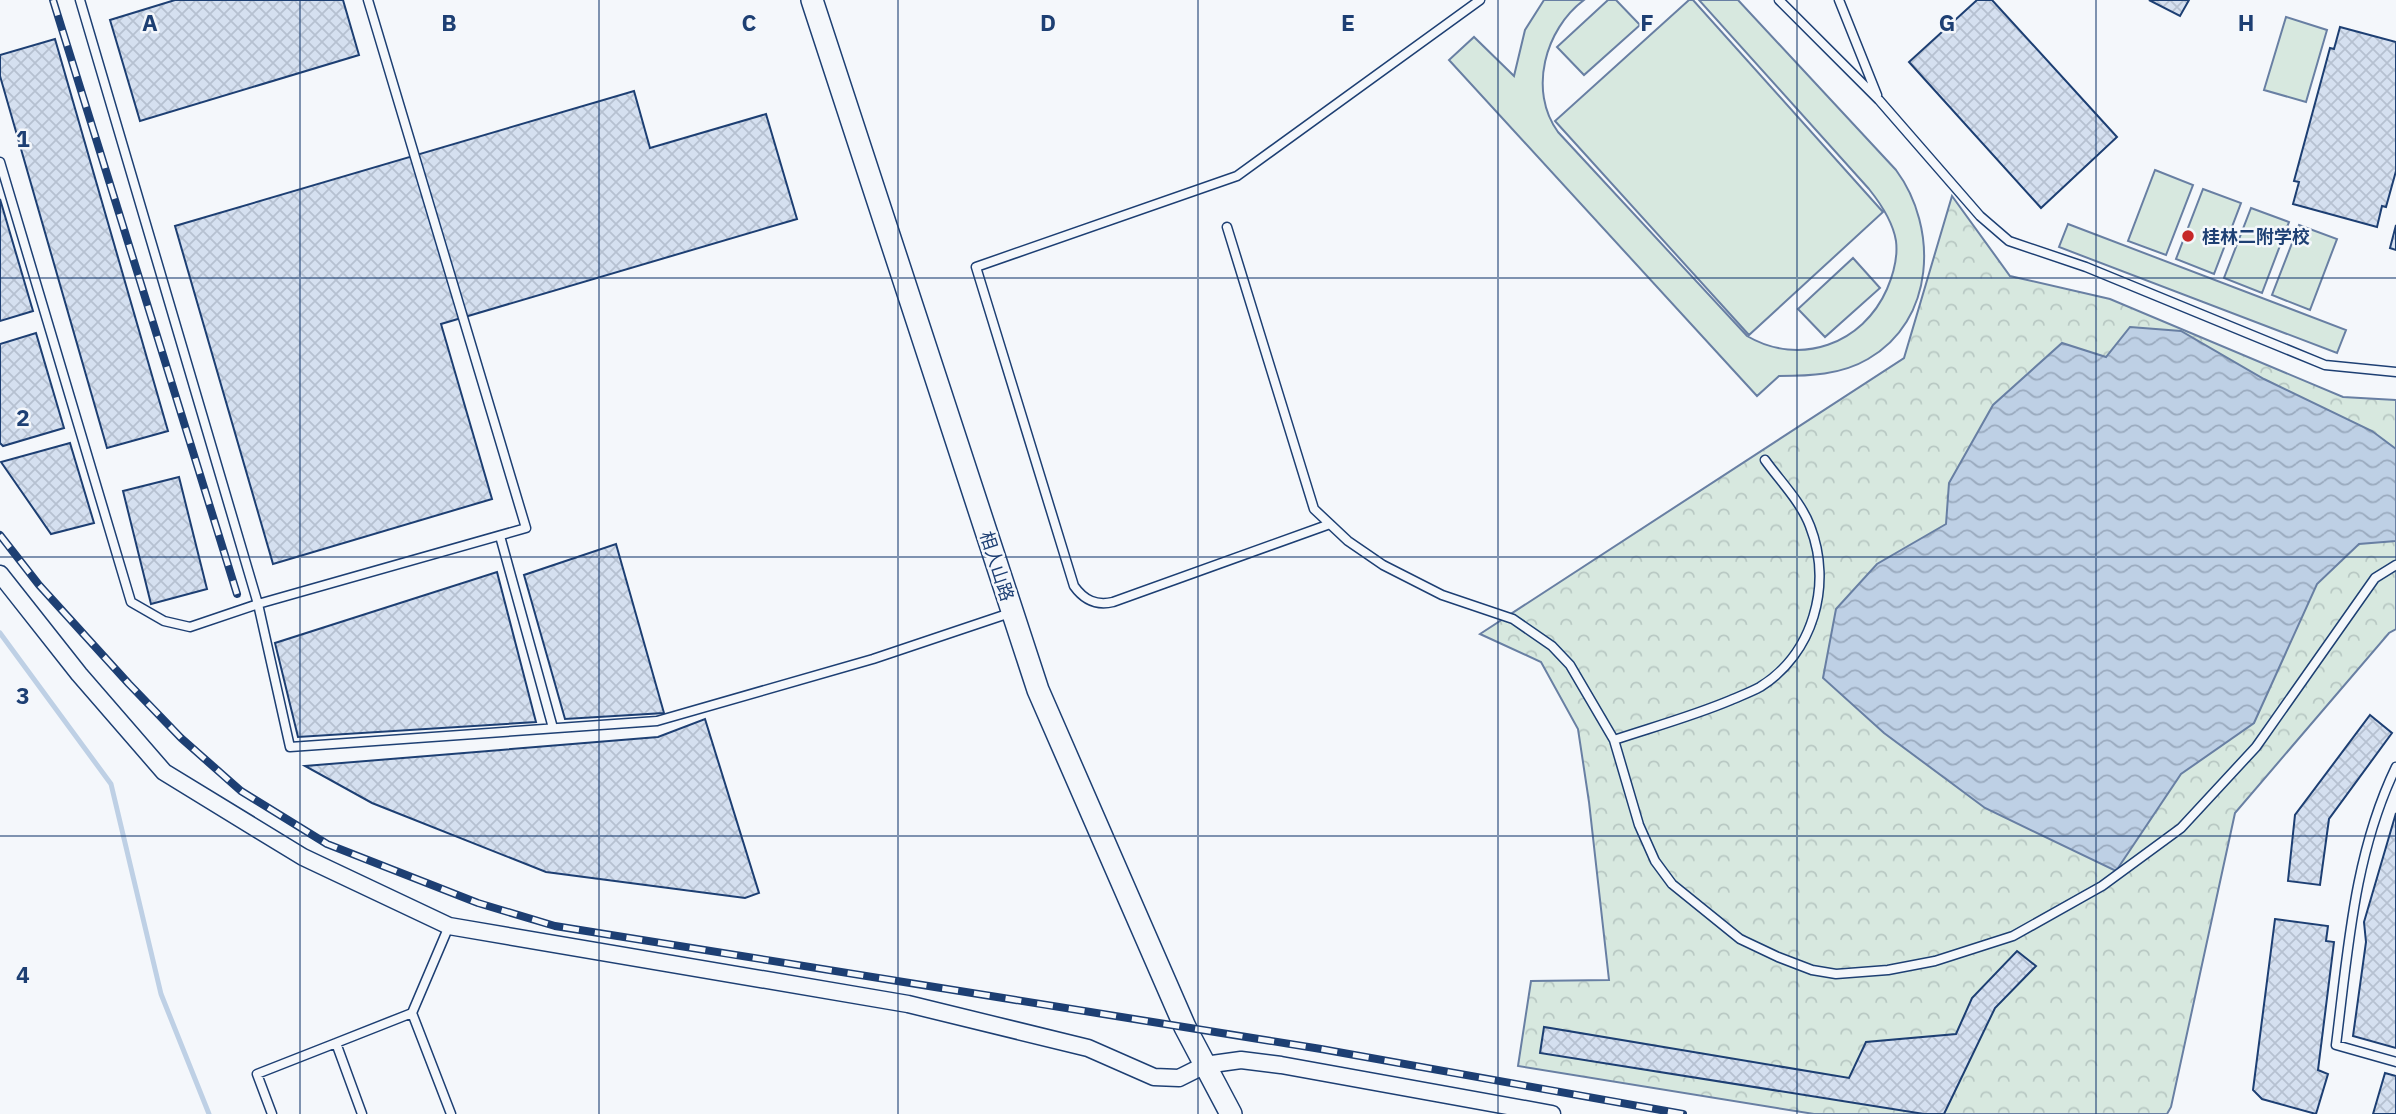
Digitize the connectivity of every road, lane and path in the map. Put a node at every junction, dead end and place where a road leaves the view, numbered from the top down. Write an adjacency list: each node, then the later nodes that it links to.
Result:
1 (80, 0): 16 (lane)
2 (368, 0): 13 (lane)
3 (812, 0): 17 (street, 相人山路)
4 (1480, 0): 12 (lane)
5 (1779, 0): 7 (lane)
6 (1839, 0): 7 (lane)
7 (1880, 100): 10 (lane)
8 (0, 162): 16 (lane)
9 (1227, 227): 12 (lane)
10 (2396, 372)
11 (1765, 460): 19 (lane)
12 (1330, 524): 19 (lane)
13 (499, 536): 16 (lane); 18 (lane)
14 (2396, 565): 19 (lane)
15 (0, 574): 21 (street)
16 (258, 604): 18 (lane)
17 (1013, 612): 18 (lane); 25 (street, 相人山路)
18 (553, 728)
19 (1614, 740)
20 (2396, 767): 24 (lane)
21 (449, 926): 22 (lane); 25 (street)
22 (412, 1013): 23 (lane); 28 (lane)
23 (337, 1043): 26 (lane); 27 (lane)
24 (2396, 1062)
25 (1205, 1065): 29 (street, 相人山路); 30 (street)
26 (272, 1114)
27 (362, 1114)
28 (451, 1114)
29 (1231, 1114)
30 (1552, 1114)

